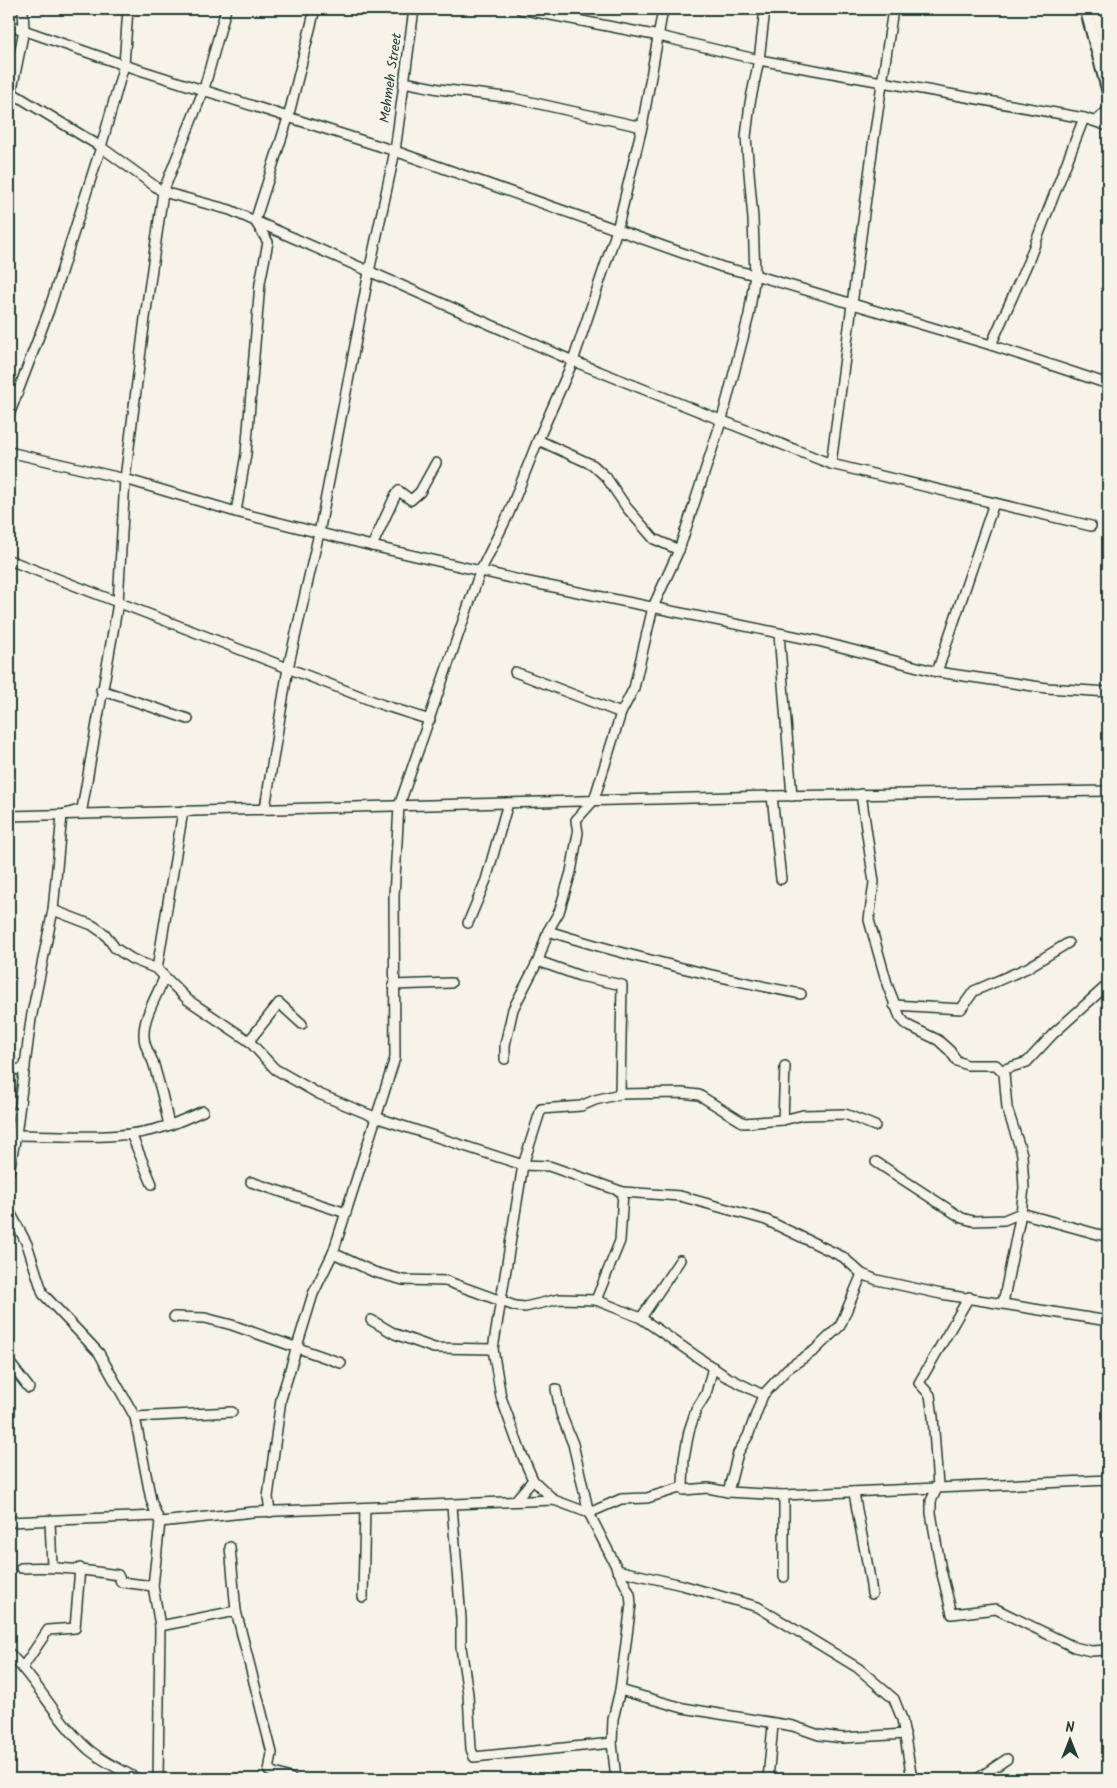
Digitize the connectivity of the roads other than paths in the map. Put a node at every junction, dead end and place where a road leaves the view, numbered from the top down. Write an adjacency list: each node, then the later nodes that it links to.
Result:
1 (23, 9): 13 (street)
2 (128, 9): 17 (street)
3 (226, 9): 20 (street)
4 (314, 9): 25 (street)
5 (414, 9): 18 (street, Mehmeh Street)
6 (520, 9): 14 (street)
7 (663, 9): 14 (street)
8 (766, 9): 16 (street)
9 (893, 9): 19 (street)
10 (1086, 9): 21 (street)
11 (1098, 9): 15 (street)
12 (9, 25): 13 (street)
13 (24, 30): 17 (street); 22 (street)
14 (659, 36): 16 (street); 29 (street)
15 (1108, 50)
16 (759, 60): 19 (street); 36 (street)
17 (124, 65): 20 (street); 30 (street)
18 (404, 82): 29 (street); 31 (street, Mehmeh Street)
19 (882, 83): 26 (street); 37 (street)
20 (204, 88): 25 (street); 32 (street)
21 (1108, 91)
22 (11, 92): 23 (street); 30 (street)
23 (9, 104)
24 (1108, 110): 27 (street)
25 (288, 118): 31 (street); 33 (street)
26 (1084, 118): 27 (street); 38 (street)
27 (1096, 121): 28 (street)
28 (1108, 126)
29 (642, 127): 34 (street)
30 (101, 147): 32 (street); 41 (street)
31 (395, 151): 34 (street); 35 (street, Mehmeh Street)
32 (163, 192): 33 (street); 47 (street)
33 (255, 221): 35 (street); 49 (street)
34 (617, 230): 36 (street); 39 (street)
35 (369, 272): 39 (street); 51 (street, Mehmeh Street)
36 (755, 274): 37 (street); 42 (street)
37 (853, 304): 38 (street); 46 (street)
38 (991, 346): 40 (street)
39 (573, 362): 42 (street); 43 (street)
40 (1108, 384)
41 (9, 414)
42 (722, 419): 46 (street); 53 (street)
43 (538, 440): 53 (street); 55 (street)
44 (9, 452): 47 (street)
45 (436, 463): 52 (street)
46 (831, 464): 48 (street)
47 (126, 479): 49 (street); 56 (street)
48 (994, 503): 50 (street); 61 (street)
49 (236, 512): 51 (street)
50 (1090, 526)
51 (318, 533): 52 (street); 59 (street, Mehmeh Street)
52 (372, 546): 55 (street)
53 (679, 550): 57 (street)
54 (9, 560): 56 (street)
55 (480, 572): 57 (street); 66 (street)
56 (118, 603): 59 (street); 62 (street)
57 (653, 607): 58 (street); 64 (street)
58 (780, 634): 61 (street); 70 (street)
59 (288, 668): 66 (street); 74 (street, Mehmeh Street)
60 (515, 672): 64 (street)
61 (937, 672): 63 (street)
62 (101, 690): 65 (street); 76 (street)
63 (1108, 692)
64 (621, 713): 71 (street)
65 (188, 718)
66 (430, 720): 73 (street)
67 (1108, 791): 68 (street)
68 (861, 794): 70 (street); 90 (street)
69 (772, 796): 70 (street); 71 (street); 78 (street)
70 (792, 796)
71 (594, 800): 72 (street); 81 (street)
72 (508, 803): 73 (street); 80 (street)
73 (399, 806): 74 (street); 87 (street)
74 (265, 808): 75 (street)
75 (183, 810): 76 (street); 84 (street)
76 (62, 815): 77 (street); 79 (street)
77 (9, 816)
78 (781, 879)
79 (53, 910): 84 (street); 95 (street)
80 (468, 923)
81 (548, 931): 83 (street); 89 (street)
82 (1068, 943): 90 (street)
83 (538, 961): 93 (street); 98 (street)
84 (157, 969): 85 (street)
85 (164, 978): 92 (street); 102 (street)
86 (452, 983): 87 (street)
87 (393, 986): 100 (street)
88 (1104, 988): 96 (street)
89 (801, 994)
90 (894, 1005): 96 (street)
91 (302, 1024): 92 (street)
92 (249, 1041): 100 (street)
93 (505, 1059)
94 (785, 1066): 101 (street)
95 (25, 1068): 97 (street); 105 (street)
96 (1002, 1070): 114 (street)
97 (9, 1071)
98 (620, 1094): 101 (street); 107 (street)
99 (203, 1111): 102 (street)
100 (375, 1117): 107 (street); 113 (street)
101 (783, 1120): 103 (street)
102 (169, 1125): 104 (street)
103 (875, 1126)
104 (131, 1134): 105 (street); 110 (street)
105 (16, 1135): 108 (street)
106 (876, 1162): 114 (street)
107 (523, 1165): 111 (street); 120 (street)
108 (9, 1172)
109 (251, 1182): 113 (street)
110 (152, 1184)
111 (624, 1192): 118 (street); 121 (street)
112 (9, 1212): 136 (street)
113 (346, 1213): 116 (street)
114 (1021, 1213): 115 (street); 122 (street)
115 (1108, 1237)
116 (333, 1253): 120 (street); 127 (street)
117 (680, 1260): 124 (street)
118 (862, 1274): 119 (street); 134 (street)
119 (969, 1298): 122 (street); 140 (street)
120 (500, 1300): 121 (street); 128 (street)
121 (596, 1300): 124 (street)
122 (1002, 1303): 126 (street)
123 (174, 1317): 127 (street)
124 (641, 1318): 131 (street)
125 (371, 1320): 128 (street)
126 (1108, 1321)
127 (296, 1348): 130 (street); 144 (street)
128 (493, 1349): 137 (street)
129 (9, 1362): 132 (street)
130 (340, 1363)
131 (713, 1368): 134 (street); 139 (street)
132 (29, 1388)
133 (556, 1388): 151 (street)
134 (763, 1394): 141 (street)
135 (232, 1412): 136 (street)
136 (135, 1417): 152 (street)
137 (532, 1480): 145 (street); 146 (street)
138 (1108, 1480): 140 (street)
139 (683, 1486): 141 (street); 151 (street)
140 (938, 1486): 142 (street); 166 (street)
141 (728, 1492): 143 (street)
142 (854, 1492): 143 (street); 162 (street)
143 (784, 1495): 160 (street)
144 (268, 1497): 149 (street); 150 (street)
145 (554, 1500): 146 (street); 151 (street)
146 (515, 1501): 147 (street)
147 (452, 1506): 148 (street); 172 (street)
148 (365, 1509): 150 (street); 163 (street)
149 (253, 1512): 150 (street); 152 (street)
150 (270, 1512)
151 (590, 1514): 159 (street)
152 (158, 1519): 154 (street); 161 (street)
153 (9, 1522): 154 (street)
154 (50, 1522): 156 (street)
155 (230, 1547): 164 (street)
156 (52, 1566): 157 (street); 158 (street)
157 (21, 1568)
158 (80, 1568): 161 (street); 168 (street)
159 (617, 1570): 169 (street); 171 (street)
160 (784, 1577)
161 (153, 1586): 165 (street)
162 (872, 1594)
163 (363, 1597)
164 (236, 1611): 165 (street); 176 (street)
165 (160, 1626): 175 (street)
166 (1108, 1650)
167 (9, 1653): 168 (street)
168 (23, 1667): 174 (street)
169 (620, 1690): 170 (street); 172 (street)
170 (774, 1724): 171 (street); 178 (street)
171 (905, 1734): 179 (street)
172 (612, 1743): 177 (street)
173 (1007, 1759): 180 (street)
174 (138, 1779)
175 (158, 1779)
176 (292, 1779)
177 (616, 1779)
178 (768, 1779)
179 (912, 1779)
180 (977, 1779)

